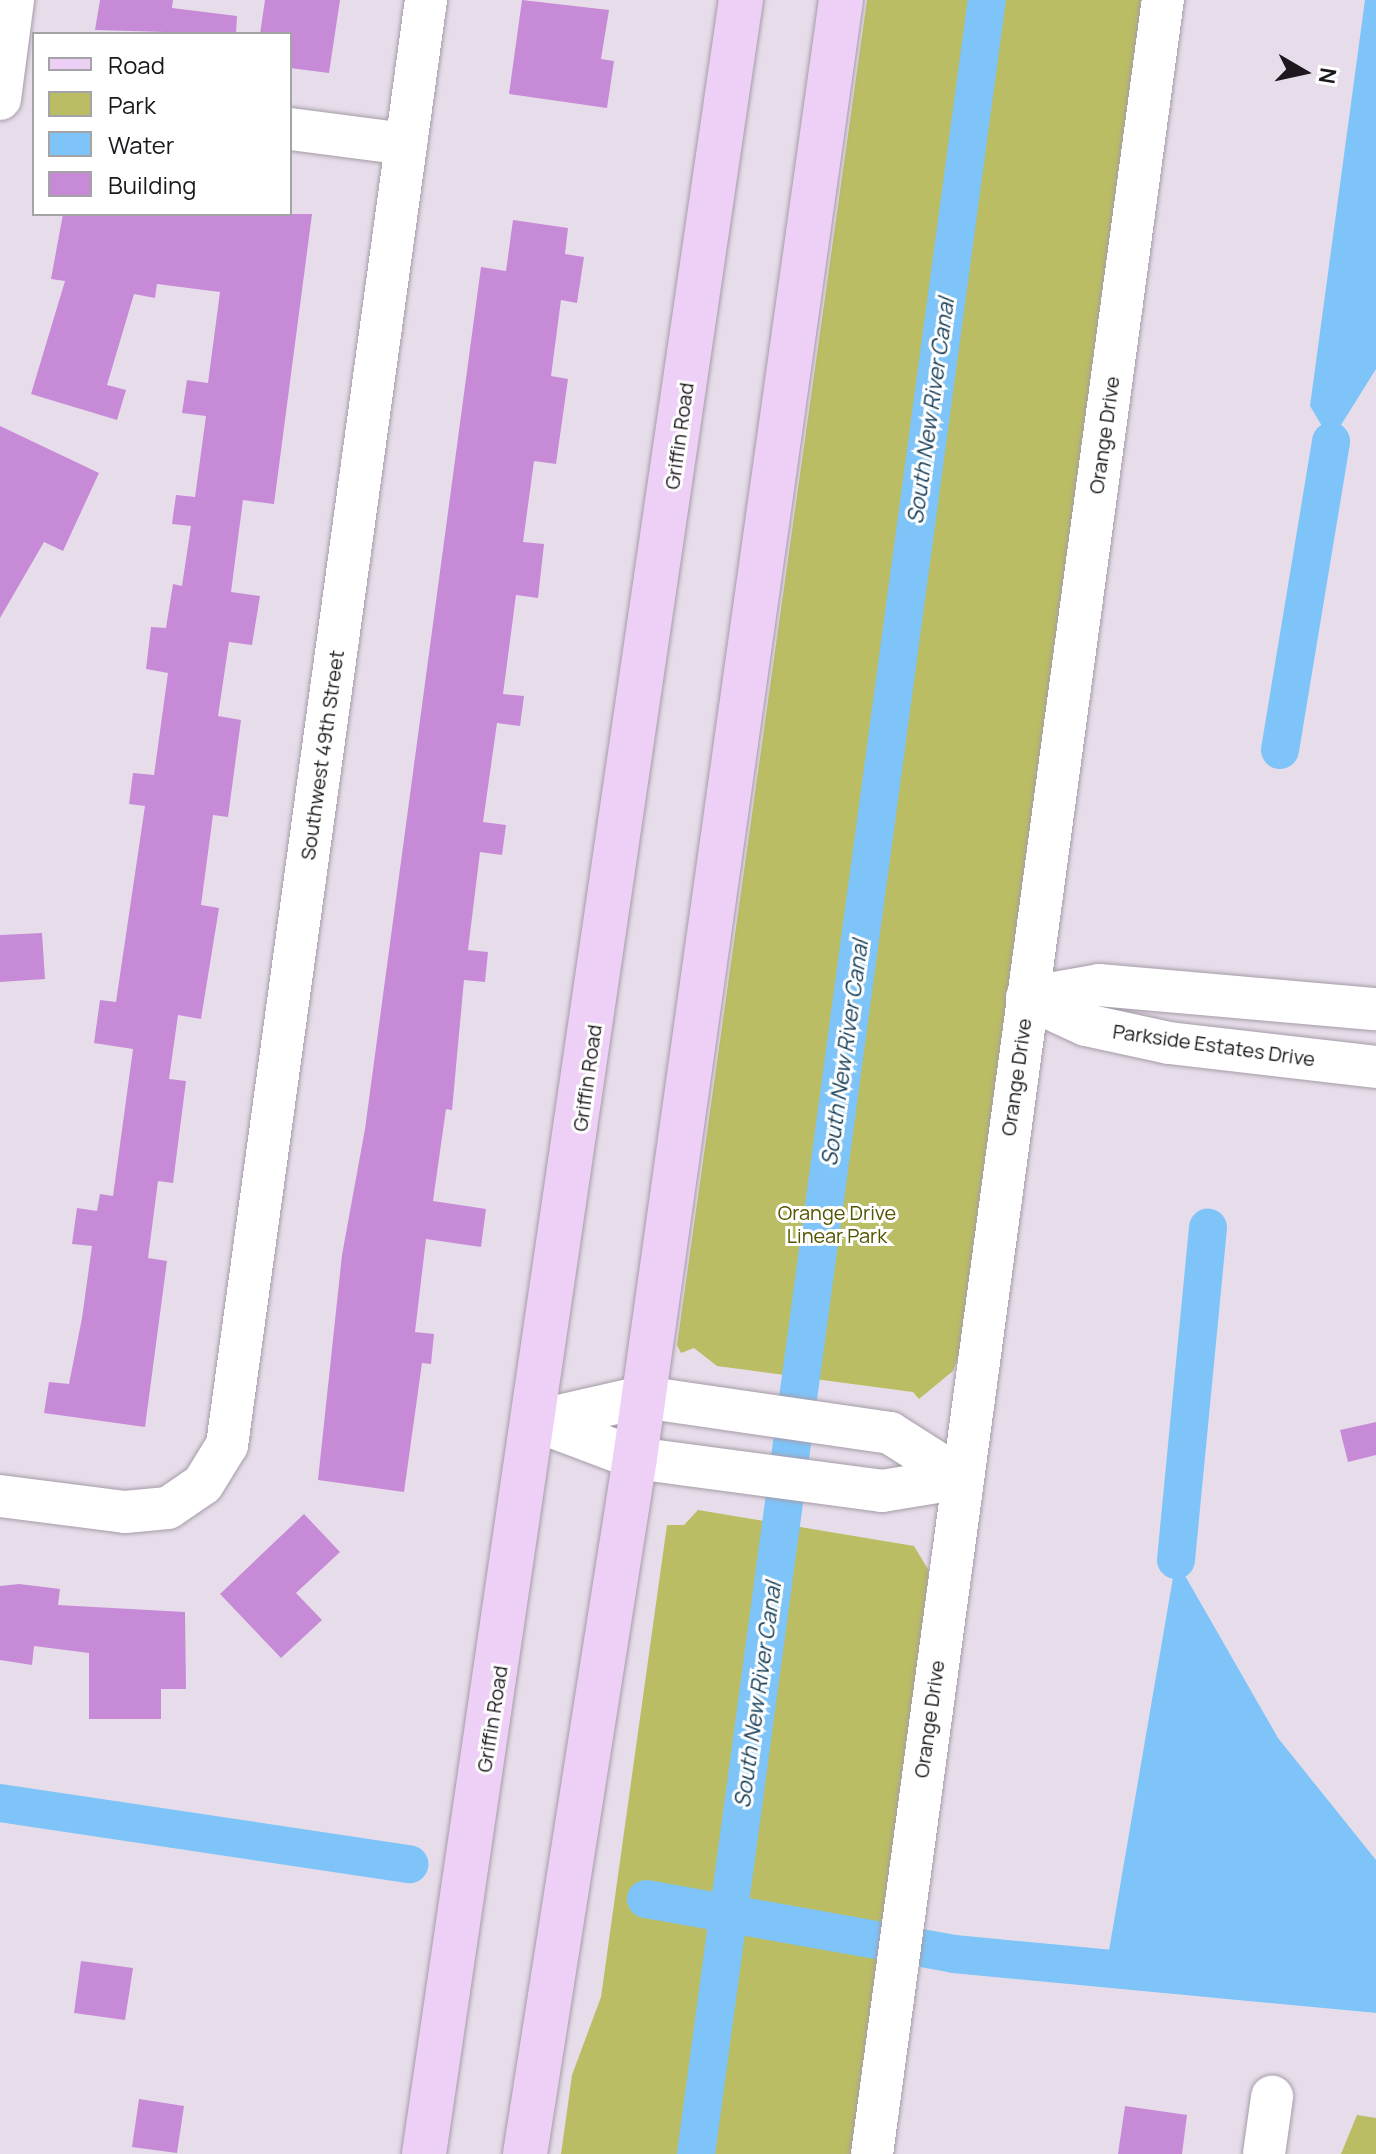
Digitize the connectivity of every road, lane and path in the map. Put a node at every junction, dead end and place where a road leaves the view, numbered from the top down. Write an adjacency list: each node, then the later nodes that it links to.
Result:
1 (13, 0): 6 (street)
2 (426, 0): 8 (street, Southwest 49th Street)
3 (741, 0): 13 (main road, Griffin Road)
4 (841, 0): 12 (main road)
5 (1163, 0): 9 (street, Orange Drive)
6 (12, 94)
7 (292, 129): 8 (street)
8 (406, 144): 16 (street, Southwest 49th Street)
9 (1027, 998): 10 (street); 11 (street, Parkside Estates Drive); 15 (street, Orange Drive)
10 (1376, 1009)
11 (1376, 1067)
12 (643, 1397): 13 (street); 14 (main road); 15 (street)
13 (537, 1421): 14 (street); 18 (main road, Griffin Road)
14 (635, 1458): 15 (street); 19 (main road)
15 (961, 1478): 20 (street, Orange Drive)
16 (0, 1496)
17 (1272, 2097): 21 (street)
18 (424, 2154)
19 (525, 2154)
20 (872, 2154)
21 (1264, 2154)

